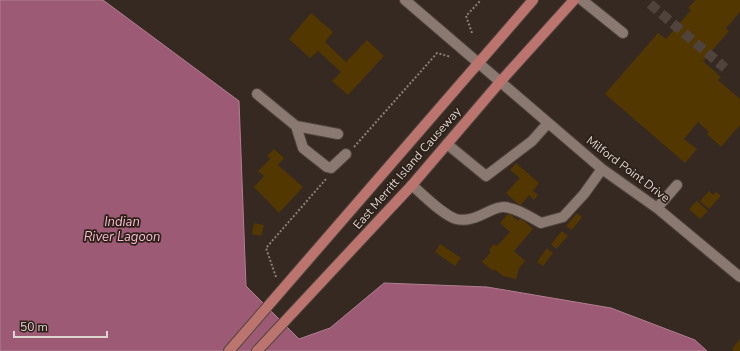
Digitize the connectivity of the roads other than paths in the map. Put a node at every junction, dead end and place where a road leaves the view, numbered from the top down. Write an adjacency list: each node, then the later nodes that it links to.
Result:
1 (405, 0): 6 (street, Milford Point Drive)
2 (533, 0): 6 (main road, East Merritt Island Causeway)
3 (574, 0): 7 (main road, East Merritt Island Causeway)
4 (582, 0): 5 (street)
5 (623, 33)
6 (479, 64): 7 (street, Milford Point Drive); 19 (main road, East Merritt Island Causeway)
7 (500, 82): 9 (street, Milford Point Drive); 12 (main road, East Merritt Island Causeway)
8 (258, 94): 10 (street)
9 (548, 122): 12 (street); 14 (street, Milford Point Drive)
10 (296, 126): 11 (street); 13 (street)
11 (338, 134)
12 (447, 144): 15 (main road, East Merritt Island Causeway)
13 (346, 154)
14 (602, 169): 15 (street); 17 (street, Milford Point Drive)
15 (412, 185): 20 (main road, East Merritt Island Causeway)
16 (677, 185): 17 (street)
17 (657, 208): 18 (street, Milford Point Drive)
18 (740, 277)
19 (229, 351)
20 (257, 351)

